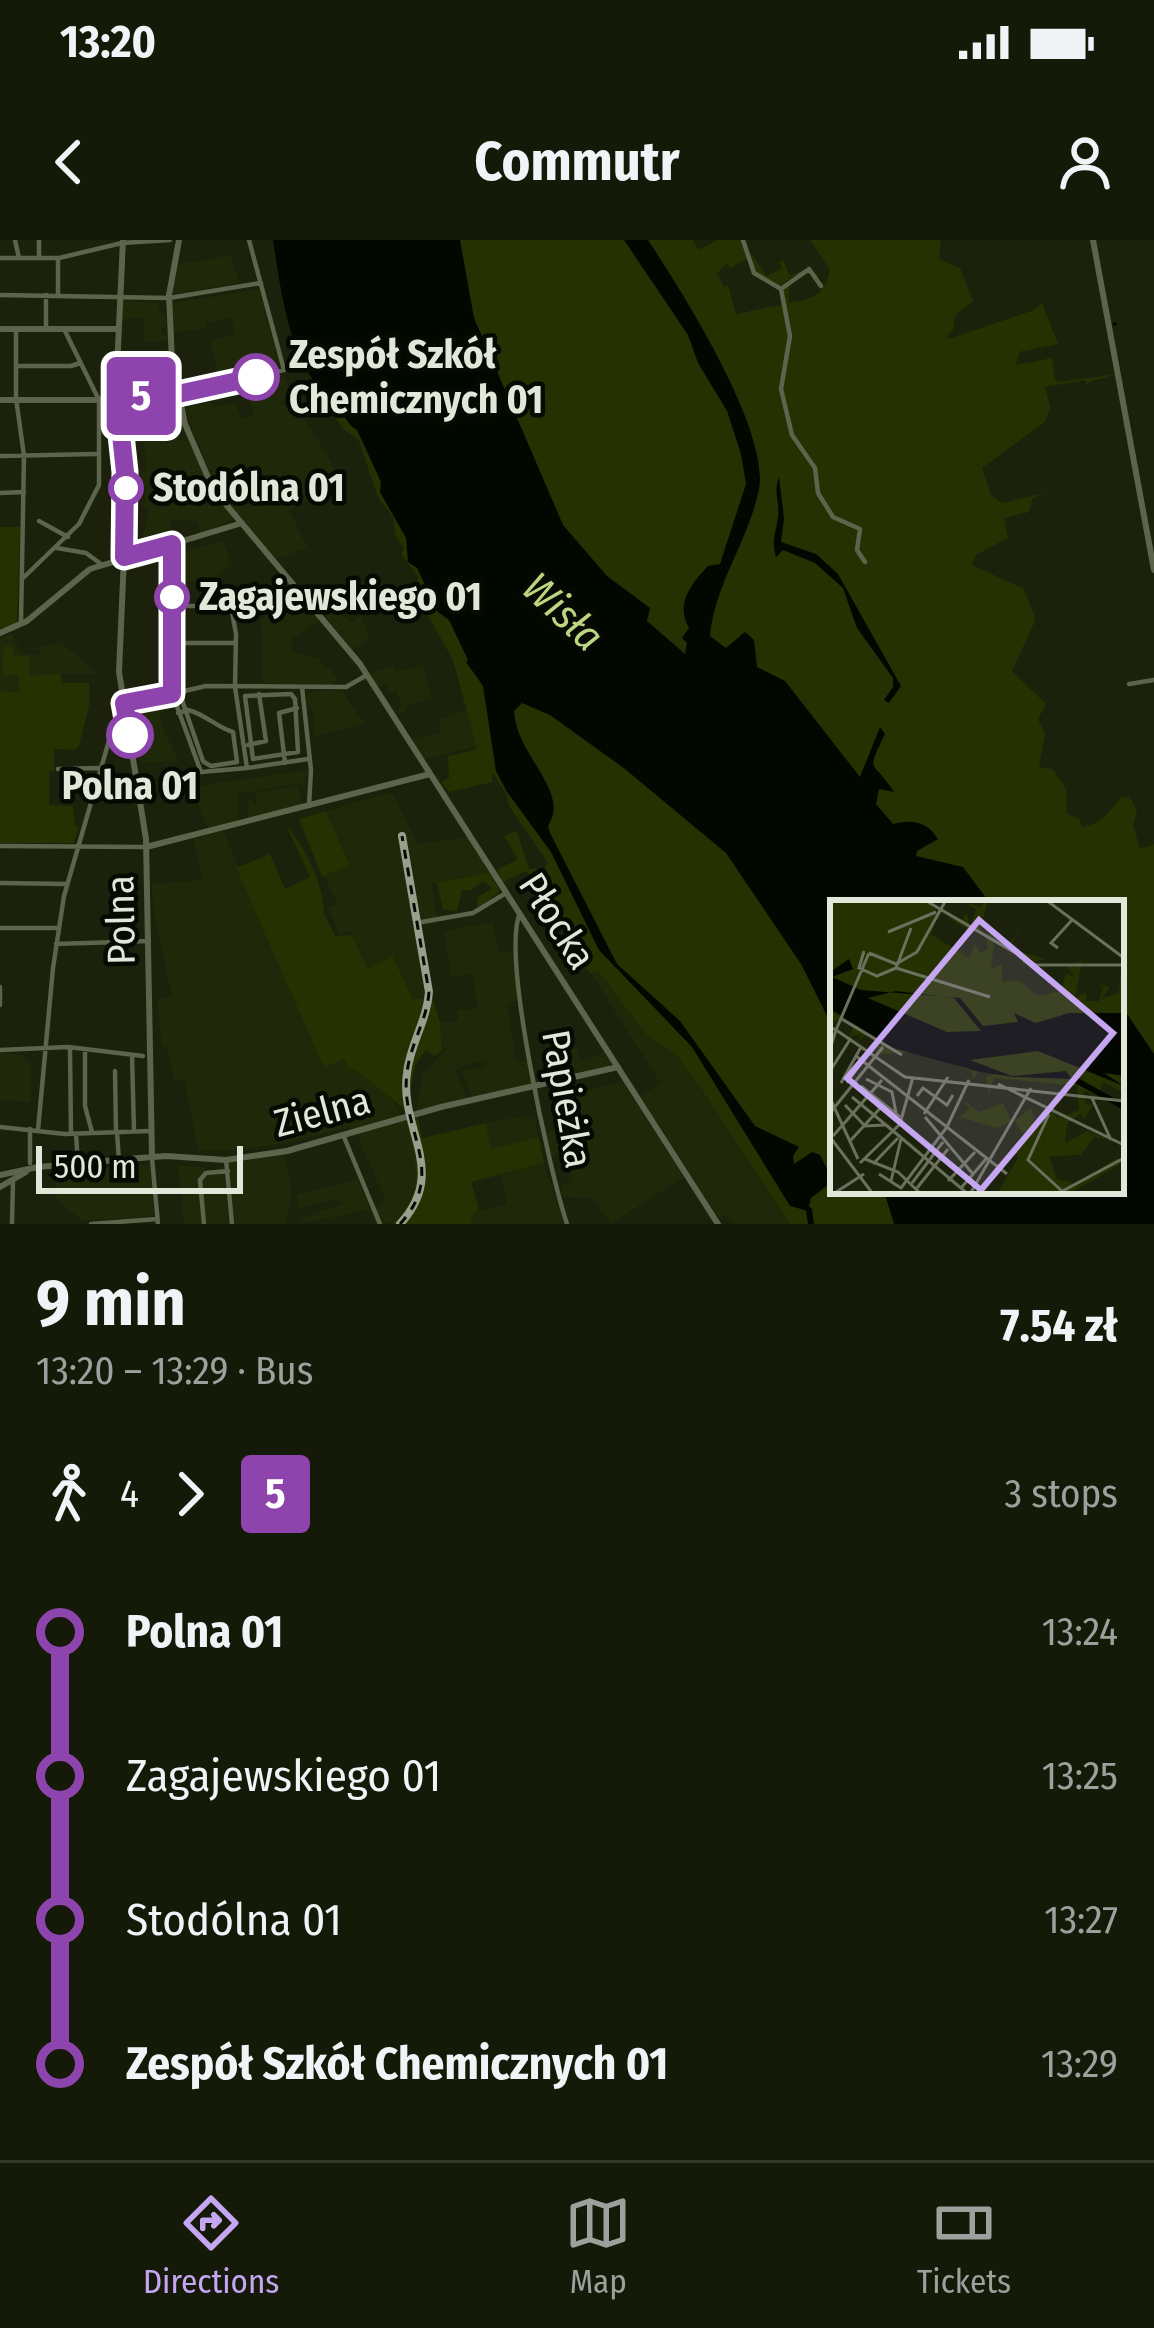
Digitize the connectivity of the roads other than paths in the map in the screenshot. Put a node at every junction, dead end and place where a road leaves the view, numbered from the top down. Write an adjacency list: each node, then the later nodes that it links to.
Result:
1 (15, 240): 10 (street)
2 (39, 240): 11 (street)
3 (170, 240): 8 (street)
4 (179, 240): 20 (street, Płocka)
5 (249, 240): 13 (street)
6 (743, 240): 15 (street)
7 (1093, 240): 46 (street)
8 (123, 241): 12 (street); 19 (street, Polna)
9 (0, 257): 10 (street)
10 (19, 258): 11 (street)
11 (39, 258): 12 (street)
12 (58, 258): 18 (street)
13 (261, 283): 20 (street); 28 (street)
14 (821, 286): 15 (street)
15 (782, 289): 44 (street)
16 (0, 295): 17 (street)
17 (46, 295): 18 (street); 23 (street)
18 (58, 295): 19 (street)
19 (120, 295): 20 (street); 25 (street, Polna)
20 (169, 298): 28 (street, Płocka)
21 (0, 329): 22 (street)
22 (16, 329): 23 (street); 27 (street)
23 (46, 329): 24 (street)
24 (64, 329): 25 (street); 26 (street)
25 (118, 329): 29 (street, Polna)
26 (80, 363): 27 (street); 32 (street)
27 (16, 366): 31 (street)
28 (178, 394): 29 (street); 39 (street, Płocka)
29 (117, 397): 32 (street); 43 (street, Polna)
30 (0, 400): 31 (street)
31 (17, 400): 32 (street); 35 (street)
32 (99, 400): 33 (street)
33 (99, 454): 35 (street); 40 (street)
34 (0, 456): 35 (street)
35 (24, 456): 36 (street)
36 (24, 492): 37 (street); 47 (street)
37 (0, 493)
38 (39, 521): 40 (street)
39 (242, 523): 41 (street); 53 (street, Płocka)
40 (68, 537): 42 (street)
41 (172, 544): 43 (street); 48 (street)
42 (57, 548): 45 (street); 47 (street)
43 (124, 557): 45 (street); 61 (street, Polna)
44 (866, 562)
45 (101, 564): 49 (street)
46 (1154, 570)
47 (20, 580): 49 (street)
48 (172, 606): 51 (street); 52 (street)
49 (22, 624): 50 (street)
50 (0, 632)
51 (236, 643): 52 (street); 56 (street)
52 (170, 644): 59 (street)
53 (367, 675): 57 (street); 72 (street, Płocka)
54 (1154, 680): 55 (street)
55 (1129, 685)
56 (235, 686): 58 (street); 59 (street); 64 (street)
57 (302, 688): 58 (street); 62 (street)
58 (259, 692): 62 (street); 65 (street); 65 (street)
59 (172, 694): 61 (street); 63 (street)
60 (182, 700): 63 (street)
61 (124, 703): 69 (street); 76 (street, Polna)
62 (299, 708): 66 (street); 66 (street); 67 (street)
63 (182, 712): 64 (street); 68 (street)
64 (238, 733): 65 (street); 68 (street)
65 (247, 746): 66 (street); 70 (street)
66 (284, 759): 67 (street); 70 (street)
67 (308, 759): 73 (street)
68 (228, 767): 70 (street)
69 (99, 768): 71 (street); 75 (street)
70 (247, 768)
71 (58, 769)
72 (430, 774): 73 (street); 79 (street, Płocka)
73 (309, 806): 76 (street)
74 (0, 846): 75 (street)
75 (76, 847): 76 (street); 78 (street)
76 (146, 847): 84 (street, Polna)
77 (0, 883): 78 (street)
78 (67, 884): 83 (street)
79 (506, 892): 80 (street, Płocka); 81 (street)
80 (520, 913): 96 (street, Płocka); 98 (street, Papieżka)
81 (416, 923)
82 (0, 928): 83 (street)
83 (58, 928): 86 (street)
84 (149, 940): 85 (street); 105 (street, Polna)
85 (118, 942): 86 (street); 87 (street)
86 (56, 944): 90 (street)
87 (118, 961)
88 (0, 987): 89 (street)
89 (0, 1005)
90 (45, 1048): 91 (street); 92 (street); 100 (street)
91 (70, 1048): 93 (street); 104 (street)
92 (0, 1050)
93 (85, 1050): 94 (street); 103 (street)
94 (132, 1055): 95 (street); 101 (street)
95 (143, 1056)
96 (618, 1067): 98 (street, Zielna); 123 (street, Płocka)
97 (115, 1071): 102 (street)
98 (535, 1089): 106 (street, Zielna); 122 (street, Papieżka)
99 (0, 1126): 100 (street)
100 (34, 1130): 104 (street); 111 (street)
101 (134, 1131): 102 (street); 105 (street)
102 (116, 1132): 103 (street); 109 (street)
103 (92, 1133): 104 (street)
104 (74, 1134): 110 (street)
105 (152, 1134): 107 (street, Polna)
106 (344, 1137): 108 (street, Zielna); 121 (street)
107 (152, 1157): 108 (street, Zielna); 109 (street, Zielna); 116 (street, Polna)
108 (226, 1160): 112 (street)
109 (118, 1161): 110 (street, Zielna)
110 (77, 1164): 111 (street, Zielna)
111 (28, 1168): 113 (street, Zielna); 114 (street, Zielna)
112 (228, 1171): 119 (street); 120 (street)
113 (0, 1175)
114 (13, 1180): 115 (street, Zielna); 117 (street)
115 (0, 1187)
116 (158, 1221): 118 (street, Polna)
117 (12, 1224)
118 (91, 1224)
119 (204, 1224)
120 (232, 1224)
121 (380, 1224)
122 (567, 1224)
123 (718, 1224)

